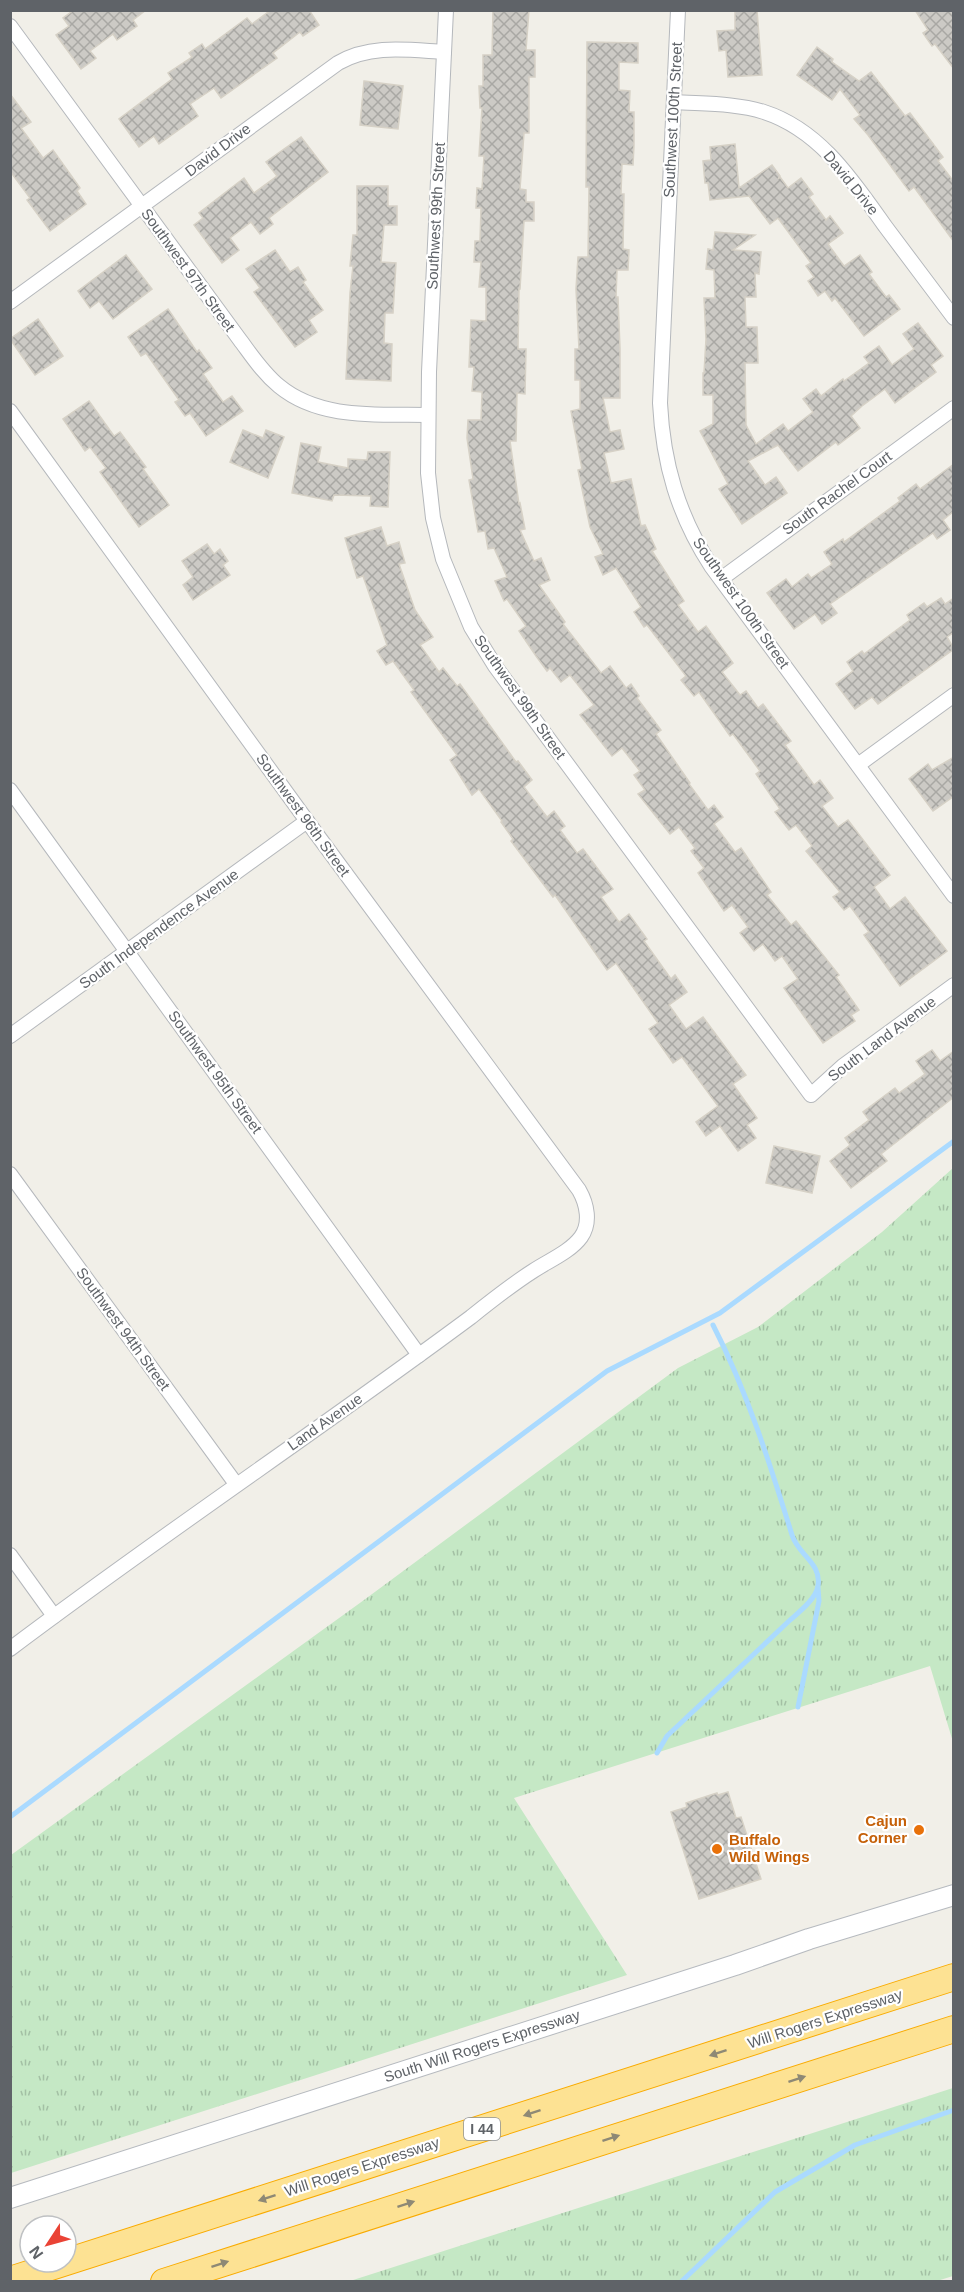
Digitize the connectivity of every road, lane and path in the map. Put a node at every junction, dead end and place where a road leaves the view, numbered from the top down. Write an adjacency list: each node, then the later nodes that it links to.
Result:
1 (446, 10): 4 (street, Southwest 99th Street)
2 (678, 10): 5 (street, Southwest 100th Street)
3 (10, 26): 6 (street, Southwest 97th Street)
4 (444, 52): 6 (street, David Drive); 11 (street, Southwest 99th Street)
5 (674, 102): 8 (street, David Drive); 12 (street, Southwest 100th Street)
6 (142, 207): 7 (street, David Drive); 11 (street, Southwest 97th Street)
7 (10, 302)
8 (954, 318)
9 (954, 408): 12 (street, South Rachel Court)
10 (10, 411): 16 (street, Southwest 96th Street)
11 (428, 415): 21 (street, Southwest 99th Street)
12 (720, 579): 14 (street, Southwest 100th Street)
13 (954, 695): 14 (street)
14 (858, 765): 17 (street, Southwest 100th Street)
15 (10, 790): 18 (street, Southwest 95th Street)
16 (307, 821): 18 (street, South Independence Avenue); 23 (street, Southwest 96th Street)
17 (954, 896)
18 (128, 952): 20 (street, South Independence Avenue); 24 (street, Southwest 95th Street)
19 (954, 985): 21 (street, South Land Avenue)
20 (10, 1036)
21 (811, 1095)
22 (10, 1173): 25 (street, Southwest 94th Street)
23 (586, 1221): 24 (street, Land Avenue)
24 (419, 1355): 25 (street, Land Avenue)
25 (236, 1484): 27 (street, Land Avenue)
26 (10, 1555): 27 (street)
27 (54, 1616): 28 (street, Land Avenue)
28 (10, 1649)
29 (954, 1895): 32 (main road, South Will Rogers Expressway)
30 (954, 1977): 33 (highway, Will Rogers Expressway / I 44, one-way to 33)
31 (954, 2029): 34 (highway, one-way to 31)
32 (10, 2198)
33 (10, 2280)
34 (164, 2282)

